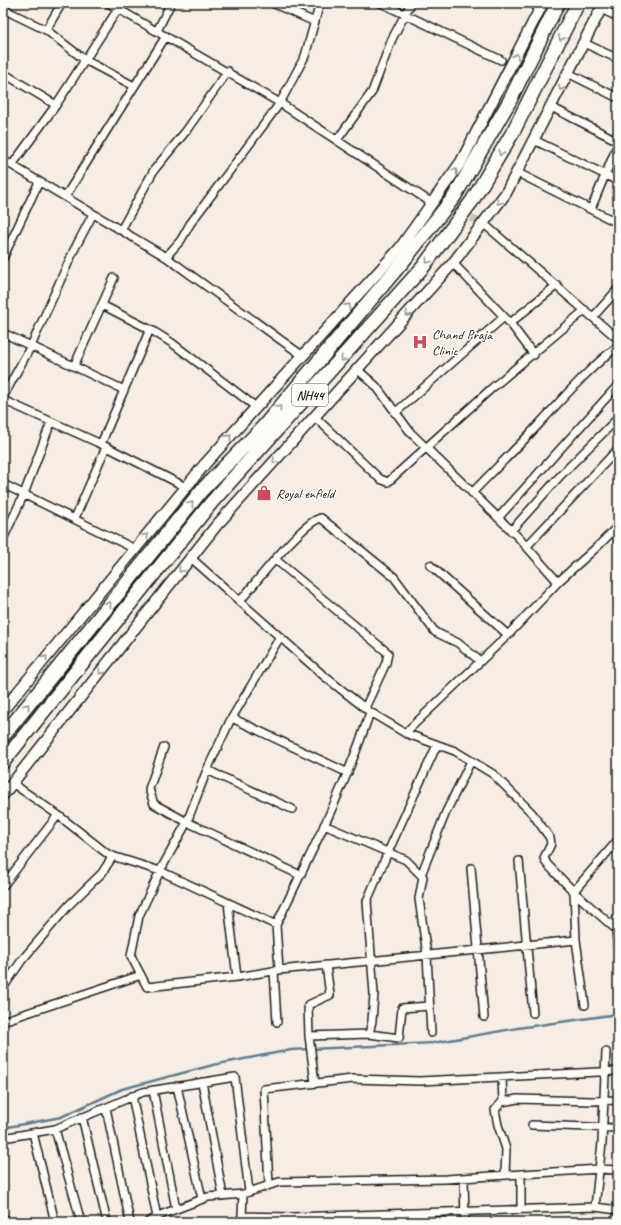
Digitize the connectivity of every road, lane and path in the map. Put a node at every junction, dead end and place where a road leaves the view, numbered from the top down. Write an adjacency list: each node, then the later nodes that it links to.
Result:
1 (62, 3): 18 (street)
2 (108, 3): 14 (street)
3 (171, 3): 19 (street)
4 (272, 3): 17 (street)
5 (320, 3): 17 (street)
6 (381, 3): 15 (street)
7 (411, 3): 15 (street)
8 (530, 3): 11 (street)
9 (558, 3): 103 (highway, NH44, one-way to 9)
10 (578, 3): 107 (highway, NH44, one-way to 107)
11 (542, 5): 43 (street, one-way to 11)
12 (602, 6): 16 (street); 21 (street)
13 (3, 9): 18 (street)
14 (118, 9): 19 (street); 23 (street)
15 (406, 14): 24 (street); 33 (street)
16 (618, 17)
17 (315, 22): 30 (street)
18 (46, 30): 23 (street)
19 (158, 31): 20 (street)
20 (166, 36): 25 (street); 28 (street)
21 (584, 43): 22 (street); 27 (street)
22 (618, 59)
23 (85, 60): 28 (street); 31 (street)
24 (501, 60)
25 (228, 71): 30 (street); 48 (street)
26 (3, 73): 31 (street)
27 (568, 73): 29 (street); 32 (street, one-way to 32)
28 (134, 86): 42 (street)
29 (618, 98)
30 (280, 102): 33 (street); 49 (street)
31 (56, 105): 37 (street)
32 (551, 107): 34 (street); 35 (street)
33 (337, 140): 43 (street)
34 (534, 140): 38 (street); 39 (street)
35 (618, 143): 39 (street)
36 (3, 160): 37 (street)
37 (12, 166): 41 (street)
38 (516, 172): 44 (street); 46 (street, one-way to 46)
39 (605, 174): 40 (street); 44 (street)
40 (618, 181)
41 (39, 182): 42 (street); 50 (street)
42 (65, 197): 45 (street)
43 (432, 203): 66 (street, one-way to 43)
44 (591, 209): 47 (street)
45 (93, 214): 48 (street); 63 (street)
46 (483, 223): 51 (street); 53 (street)
47 (618, 223)
48 (121, 230): 49 (street)
49 (166, 257): 66 (street)
50 (3, 258)
51 (453, 263): 57 (street); 68 (street, one-way to 68)
52 (114, 278): 55 (street)
53 (557, 285): 56 (street); 59 (street)
54 (618, 289): 58 (street)
55 (102, 305): 60 (street); 67 (street)
56 (585, 310): 58 (street); 65 (street)
57 (504, 317): 59 (street); 73 (street)
58 (593, 317): 62 (street)
59 (510, 323): 65 (street)
60 (150, 330): 70 (street); 72 (street)
61 (3, 333): 63 (street)
62 (618, 339)
63 (31, 346): 67 (street); 71 (street)
64 (618, 346): 82 (street)
65 (534, 355): 78 (street)
66 (303, 356): 72 (street)
67 (74, 366): 70 (street)
68 (358, 370): 73 (street); 74 (street)
69 (618, 386): 85 (street)
70 (124, 390): 77 (street)
71 (3, 398): 76 (street)
72 (256, 407): 81 (street, one-way to 72)
73 (396, 413): 78 (street)
74 (315, 417): 78 (street); 91 (street, one-way to 91)
75 (618, 418): 87 (street)
76 (51, 422): 77 (street); 83 (street)
77 (103, 445): 81 (street); 84 (street)
78 (425, 448): 82 (street)
79 (618, 448): 89 (street)
80 (3, 484): 83 (street)
81 (186, 486): 90 (street, one-way to 81)
82 (472, 493): 85 (street)
83 (24, 494): 84 (street); 88 (street)
84 (75, 518): 90 (street)
85 (498, 518): 87 (street)
86 (618, 526): 94 (street)
87 (511, 531): 89 (street)
88 (3, 540)
89 (526, 547): 94 (street)
90 (135, 549): 99 (street, one-way to 90)
91 (191, 558): 95 (street); 110 (street, one-way to 110)
92 (276, 560): 95 (street); 98 (street); 100 (street)
93 (430, 565): 96 (street)
94 (558, 582): 96 (street)
95 (240, 601): 97 (street)
96 (508, 634): 98 (street)
97 (280, 637): 100 (street); 101 (street)
98 (480, 661): 102 (street)
99 (3, 710)
100 (368, 710): 102 (street); 109 (street)
101 (232, 718): 108 (street); 109 (street)
102 (405, 733): 104 (street)
103 (3, 736)
104 (437, 745): 106 (street); 117 (street)
105 (164, 747): 114 (street)
106 (471, 761): 123 (street); 125 (street)
107 (3, 762)
108 (207, 770): 112 (street); 114 (street)
109 (348, 773): 115 (street)
110 (12, 783): 111 (street); 113 (street)
111 (3, 795)
112 (292, 809)
113 (58, 815): 118 (street); 124 (street)
114 (187, 822): 121 (street); 122 (street)
115 (324, 825): 117 (street); 122 (street)
116 (618, 840): 125 (street)
117 (388, 852): 123 (street); 135 (street)
118 (112, 856): 121 (street); 140 (street)
119 (519, 861): 131 (street)
120 (471, 868): 132 (street)
121 (160, 871): 126 (street); 138 (street)
122 (300, 875): 128 (street)
123 (421, 875): 134 (street)
124 (3, 886)
125 (574, 891): 129 (street); 130 (street)
126 (228, 903): 128 (street); 139 (street)
127 (618, 917): 129 (street)
128 (276, 925): 137 (street)
129 (615, 928): 133 (street)
130 (576, 940): 131 (street); 141 (street)
131 (528, 944): 132 (street); 143 (street)
132 (478, 949): 134 (street); 144 (street)
133 (618, 952)
134 (427, 955): 135 (street); 142 (street)
135 (372, 960): 136 (street); 148 (street)
136 (326, 965): 137 (street); 149 (street)
137 (277, 970): 139 (street); 146 (street)
138 (141, 975): 139 (street); 145 (street)
139 (237, 977)
140 (4, 986)
141 (585, 1005)
142 (429, 1006): 147 (street); 148 (street)
143 (534, 1013)
144 (484, 1017)
145 (3, 1021)
146 (277, 1022)
147 (431, 1033)
148 (369, 1034): 149 (street)
149 (310, 1038): 155 (street)
150 (606, 1052): 152 (street)
151 (618, 1071): 152 (street)
152 (605, 1072): 153 (street); 161 (street)
153 (502, 1078): 155 (street); 160 (street)
154 (202, 1082): 156 (street); 176 (street); 177 (street)
155 (315, 1083): 175 (street)
156 (177, 1086): 157 (street); 178 (street)
157 (153, 1090): 158 (street); 180 (street)
158 (132, 1096): 162 (street); 188 (street)
159 (618, 1100): 161 (street)
160 (503, 1101): 161 (street); 173 (street)
161 (604, 1101): 165 (street)
162 (106, 1108): 163 (street); 193 (street)
163 (82, 1117): 167 (street); 192 (street)
164 (532, 1125): 165 (street)
165 (602, 1128): 166 (street); 170 (street)
166 (618, 1128)
167 (55, 1129): 168 (street); 191 (street)
168 (33, 1133): 169 (street); 190 (street)
169 (3, 1138)
170 (599, 1169): 171 (street); 172 (street); 179 (street)
171 (618, 1170)
172 (521, 1174): 173 (street); 181 (street)
173 (506, 1175): 174 (street)
174 (464, 1178): 175 (street); 183 (street)
175 (269, 1185): 176 (street)
176 (246, 1193): 177 (street); 186 (street)
177 (222, 1196): 178 (street)
178 (202, 1199): 180 (street)
179 (595, 1207): 181 (street); 182 (street)
180 (176, 1209): 188 (street)
181 (521, 1209): 183 (street)
182 (618, 1210)
183 (465, 1211): 184 (street); 196 (street)
184 (407, 1212): 187 (street); 195 (street)
185 (3, 1218): 189 (street)
186 (240, 1219): 187 (street)
187 (291, 1219)
188 (156, 1220): 194 (street)
189 (10, 1222)
190 (54, 1222)
191 (81, 1222)
192 (107, 1222)
193 (130, 1222)
194 (148, 1222)
195 (407, 1222)
196 (465, 1222)

